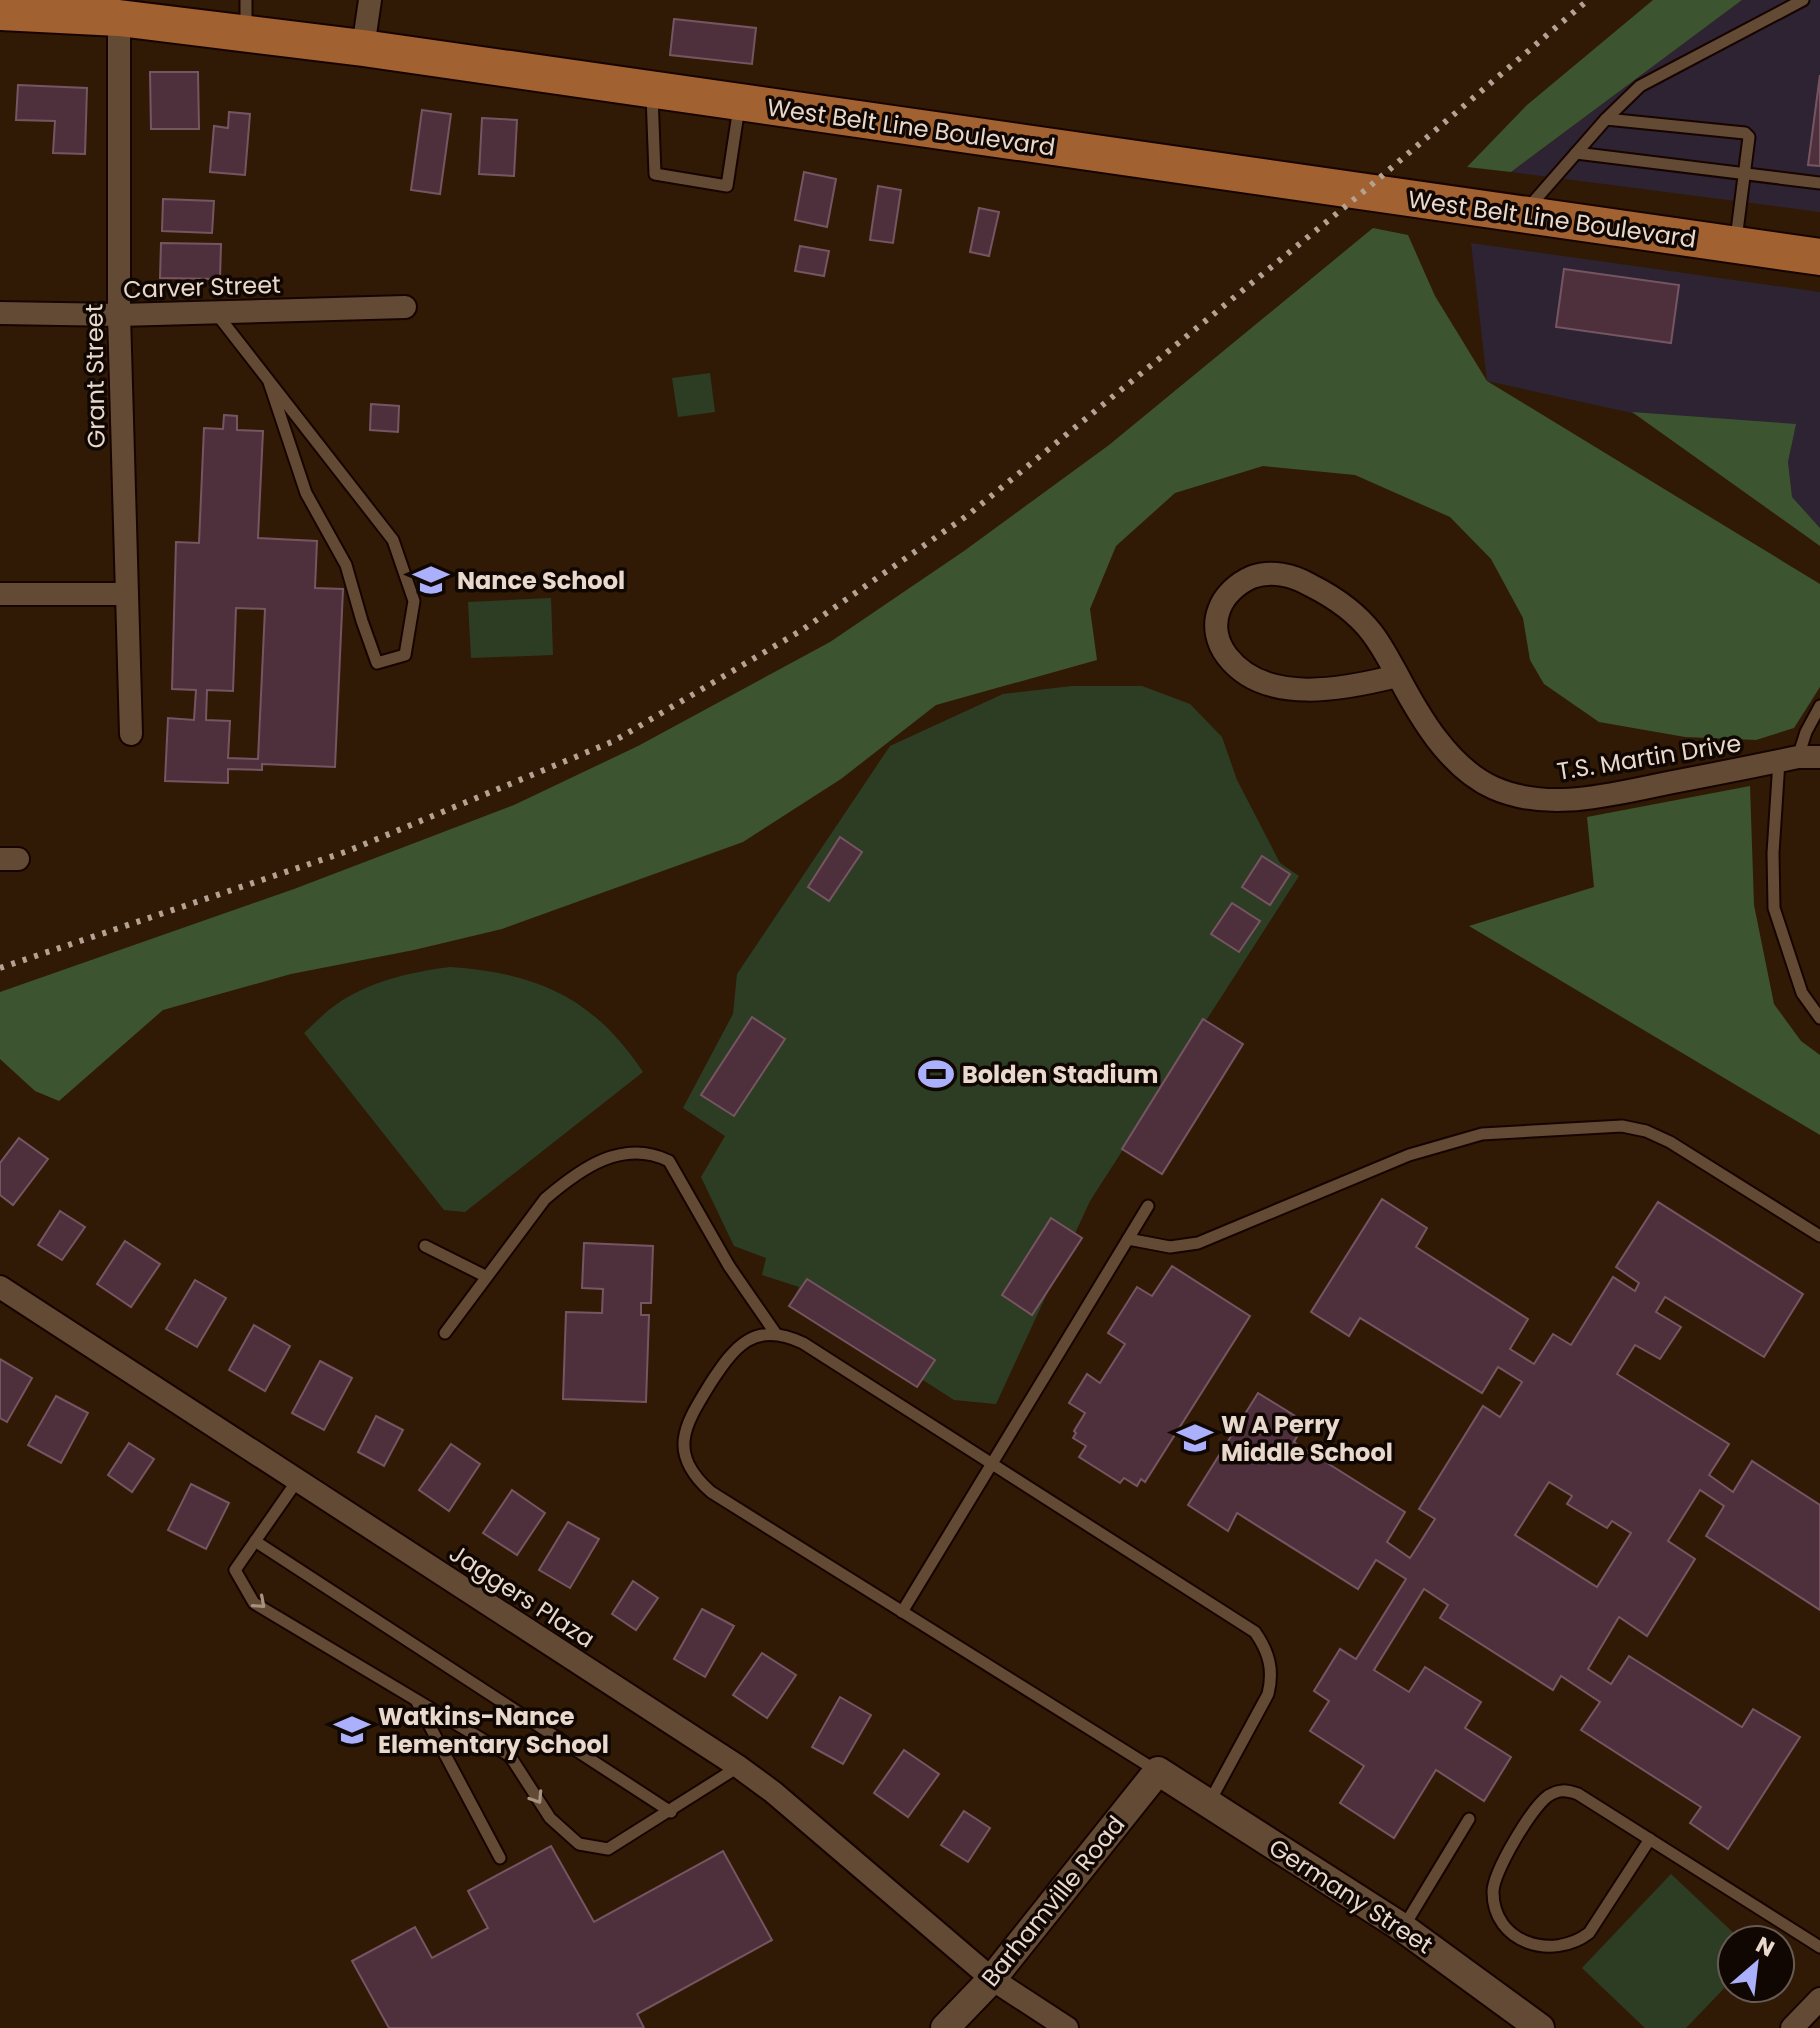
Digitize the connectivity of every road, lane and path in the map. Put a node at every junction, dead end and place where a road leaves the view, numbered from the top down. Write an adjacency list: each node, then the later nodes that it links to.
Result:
1 (370, 0): 6 (street)
2 (1803, 0): 9 (lane)
3 (0, 12): 5 (main road, West Belt Line Boulevard)
4 (246, 17): 5 (main road, West Belt Line Boulevard); 6 (main road, West Belt Line Boulevard)
5 (119, 18): 19 (street, Grant Street)
6 (363, 48): 7 (main road, West Belt Line Boulevard)
7 (652, 90): 8 (main road, West Belt Line Boulevard); 8 (lane)
8 (740, 103): 13 (main road, West Belt Line Boulevard)
9 (1606, 119): 10 (lane); 11 (lane)
10 (1576, 153): 11 (lane); 13 (lane)
11 (1744, 174): 12 (lane); 14 (lane)
12 (1820, 183)
13 (1522, 214): 14 (main road, West Belt Line Boulevard)
14 (1735, 245): 15 (main road, West Belt Line Boulevard)
15 (1820, 257)
16 (405, 307): 17 (street, Carver Street)
17 (215, 312): 19 (street, Carver Street); 20 (lane)
18 (0, 313): 19 (street, Carver Street)
19 (119, 315): 22 (street, Grant Street)
20 (269, 382): 20 (lane)
21 (0, 594): 22 (street)
22 (127, 594): 25 (street, Grant Street)
23 (1397, 676): 23 (street, T.S. Martin Drive); 26 (street, T.S. Martin Drive)
24 (1820, 706): 26 (lane)
25 (131, 734)
26 (1799, 758): 27 (lane)
27 (1820, 1018)
28 (1148, 1206): 30 (lane)
29 (1820, 1236): 30 (lane)
30 (1128, 1239): 36 (lane)
31 (425, 1246): 32 (lane)
32 (485, 1276): 34 (lane); 35 (lane)
33 (0, 1287): 37 (street, Jaggers Plaza)
34 (445, 1333)
35 (776, 1334): 36 (lane); 39 (lane)
36 (993, 1465): 39 (lane); 43 (lane)
37 (297, 1481): 38 (lane); 41 (street, Jaggers Plaza)
38 (255, 1541): 40 (lane, one-way to 40); 44 (lane)
39 (902, 1612): 42 (lane)
40 (416, 1700): 44 (lane, one-way to 44); 47 (lane)
41 (739, 1767): 44 (lane); 50 (street, Jaggers Plaza)
42 (1158, 1771): 43 (street, Germany Street); 50 (street, Barhamville Road)
43 (1209, 1803): 48 (street, Germany Street)
44 (671, 1812)
45 (1469, 1819): 48 (lane)
46 (1650, 1839): 46 (lane); 49 (lane)
47 (500, 1858)
48 (1403, 1928): 54 (street, Germany Street)
49 (1820, 1947)
50 (992, 1979): 52 (street, Barhamville Road); 53 (street)
51 (1820, 1999): 55 (street)
52 (945, 2028)
53 (1067, 2028)
54 (1540, 2028)
55 (1792, 2028)

